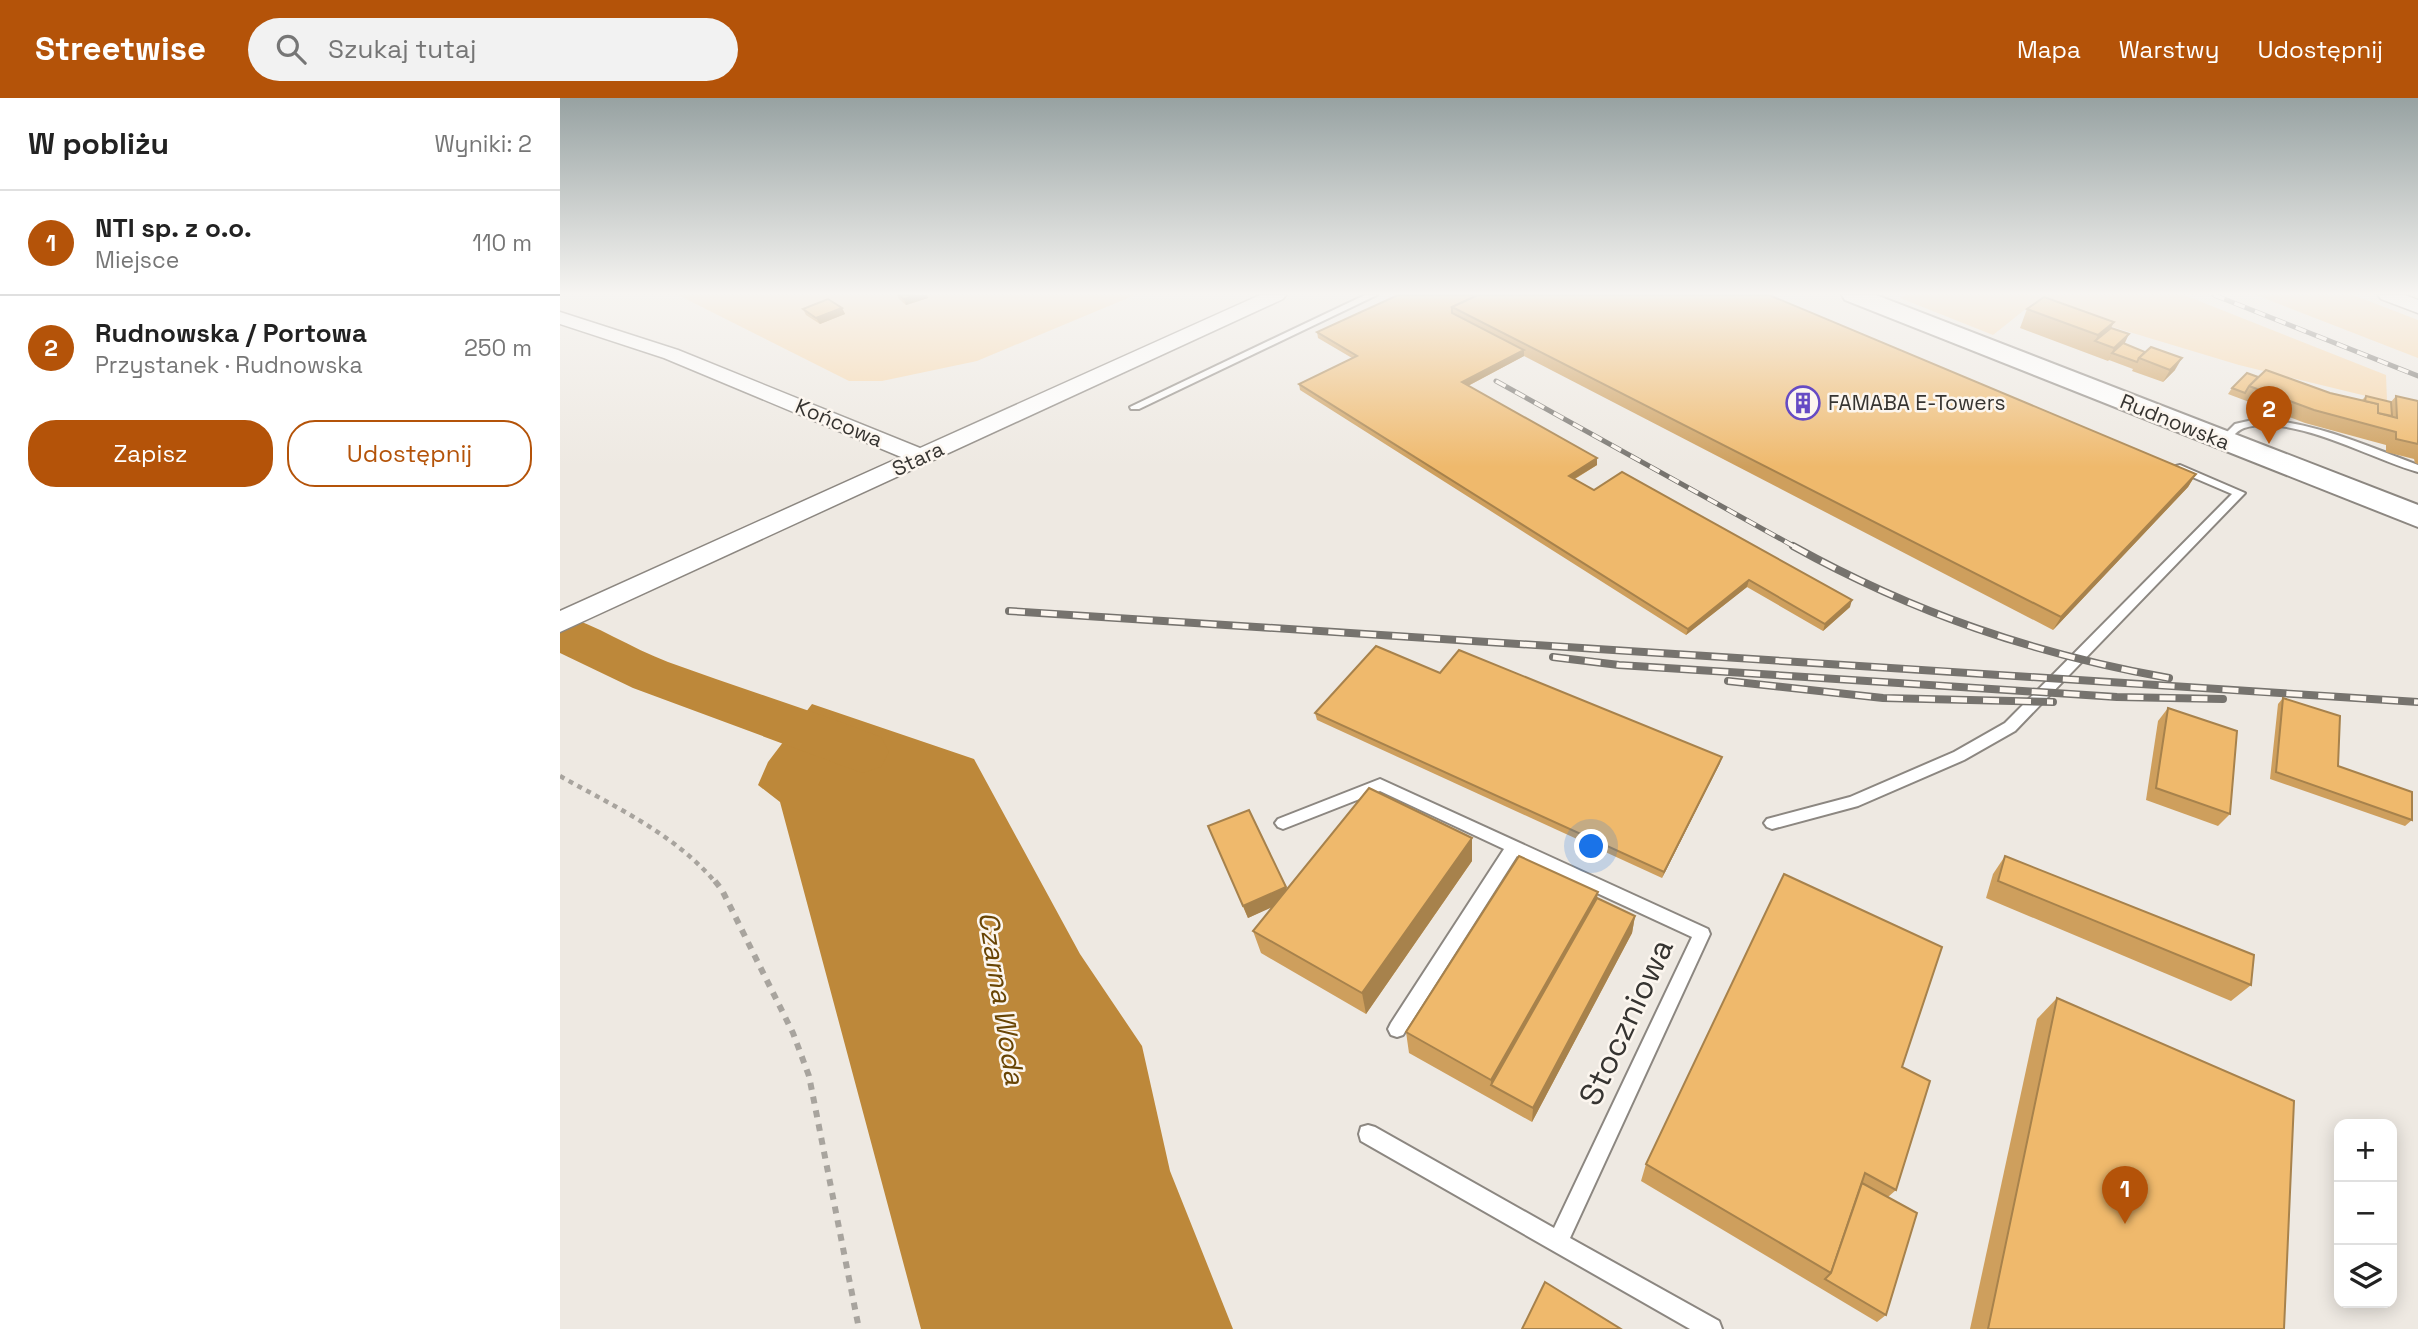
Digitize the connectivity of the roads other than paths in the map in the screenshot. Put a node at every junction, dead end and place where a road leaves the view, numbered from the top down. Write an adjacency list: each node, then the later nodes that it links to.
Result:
1 (666, 352): 7 (street, Końcowa)
2 (1150, 352): 7 (street, Stara)
3 (1250, 352): 5 (lane)
4 (2000, 352): 6 (main road, Rudnowska)
5 (1135, 407)
6 (2223, 440): 9 (lane); 10 (main road, Rudnowska)
7 (920, 457): 11 (street, Stara)
8 (2163, 461): 12 (lane)
9 (2418, 469)
10 (2418, 517)
11 (572, 616)
12 (1772, 822)
13 (1283, 823): 14 (lane, Stoczniowa)
14 (1514, 847): 15 (lane); 17 (lane, Stoczniowa)
15 (1397, 1029)
16 (1368, 1134): 17 (lane)
17 (1559, 1240): 18 (lane)
18 (1711, 1329)

